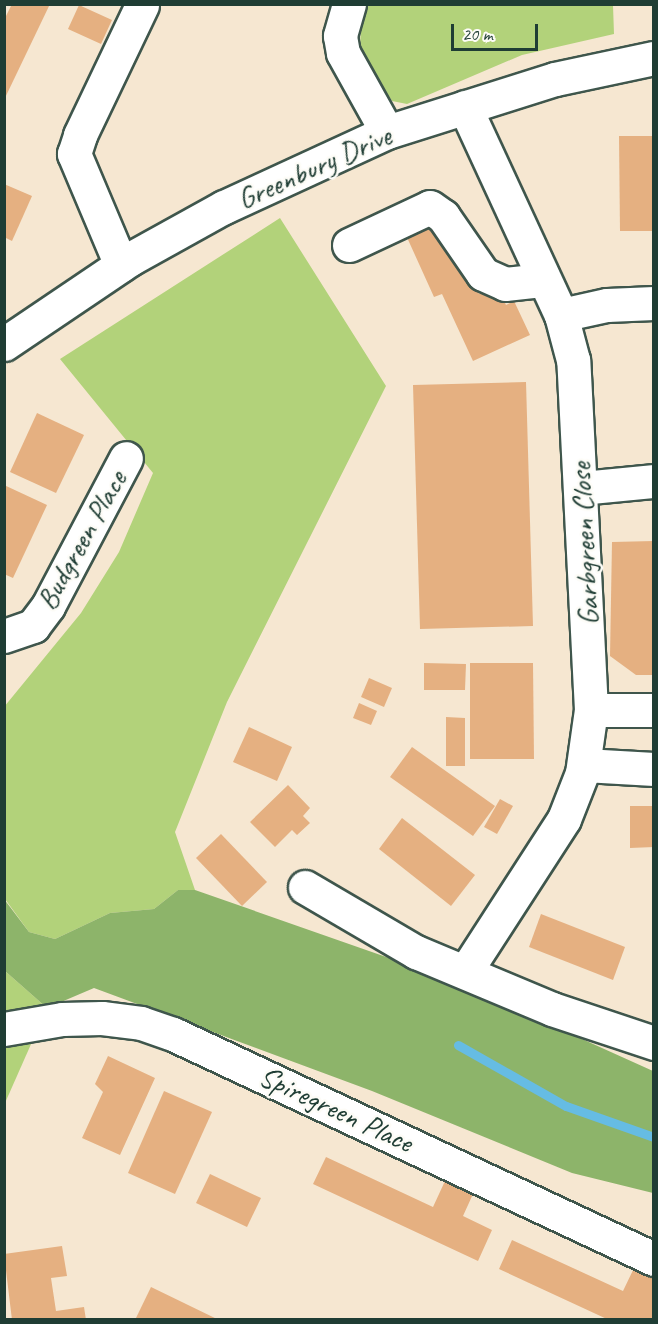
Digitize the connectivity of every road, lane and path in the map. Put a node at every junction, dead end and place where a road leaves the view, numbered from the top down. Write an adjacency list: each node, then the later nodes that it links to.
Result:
1 (349, 4): 5 (street)
2 (142, 5): 7 (street)
3 (654, 58): 4 (street, Greenbury Drive)
4 (465, 106): 5 (street, Greenbury Drive); 8 (street, Garbgreen Close)
5 (387, 132): 7 (street, Greenbury Drive)
6 (349, 245): 8 (street)
7 (121, 265): 11 (street, Greenbury Drive)
8 (544, 280): 10 (street, Garbgreen Close)
9 (654, 303): 10 (street)
10 (561, 315): 14 (street, Garbgreen Close)
11 (13, 328)
12 (126, 458): 15 (street, Budgreen Place)
13 (654, 481): 14 (street)
14 (581, 488): 16 (street, Garbgreen Close)
15 (4, 636)
16 (591, 710): 17 (street); 18 (street, Garbgreen Close)
17 (654, 710)
18 (584, 765): 19 (street); 21 (street, Garbgreen Close)
19 (654, 768)
20 (305, 887): 21 (street)
21 (465, 972): 23 (street)
22 (4, 1029): 24 (street, Spiregreen Place)
23 (654, 1043)
24 (654, 1259)

